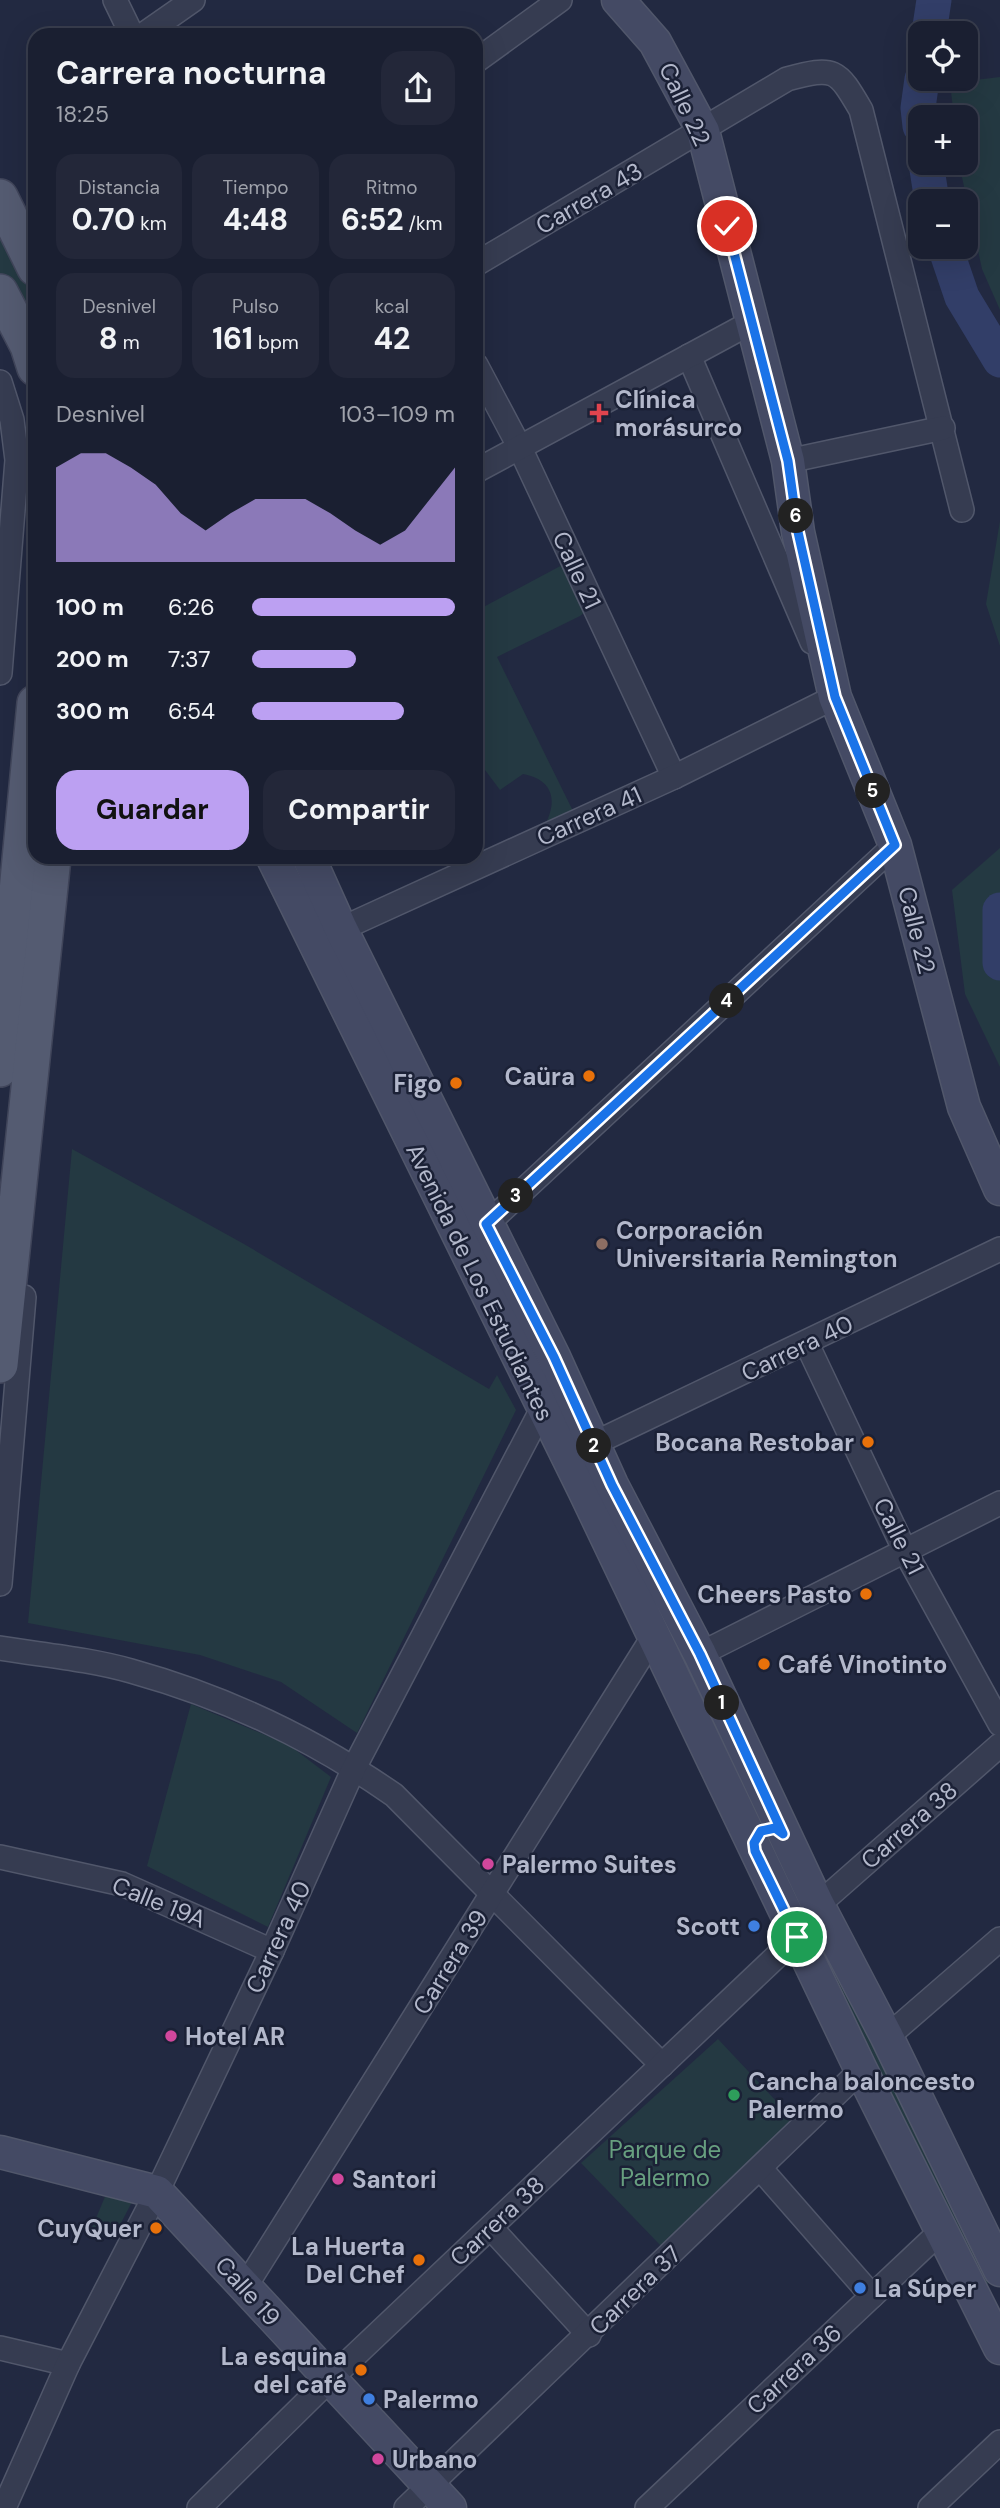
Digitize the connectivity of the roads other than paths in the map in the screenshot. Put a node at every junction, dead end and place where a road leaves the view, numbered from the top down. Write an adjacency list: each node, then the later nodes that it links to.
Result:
1 (115, 0): 5 (street)
2 (193, 0): 6 (street)
3 (560, 0): 7 (street)
4 (618, 0): 8 (main road, Calle 22)
5 (129, 28)
6 (153, 28)
7 (483, 56)
8 (703, 131): 11 (street, Carrera 43); 13 (main road, Calle 22); 18 (street, Carrera 43)
9 (0, 197): 10 (main road)
10 (28, 254)
11 (483, 260)
12 (0, 292): 14 (main road)
13 (752, 322): 15 (street); 20 (main road, Calle 22)
14 (28, 346)
15 (689, 356): 19 (street); 24 (street)
16 (483, 378): 19 (street, Calle 21)
17 (0, 382): 23 (street)
18 (943, 428): 20 (street); 22 (street, Carrera 43)
19 (520, 448): 21 (street); 26 (street, Calle 21)
20 (788, 461): 24 (main road, Calle 22)
21 (483, 467)
22 (962, 510)
23 (0, 673)
24 (835, 697): 26 (street, Carrera 41); 27 (main road, Calle 22)
25 (28, 748): 28 (main road)
26 (674, 777): 33 (street, Carrera 41)
27 (895, 845): 35 (main road, Calle 22); 36 (street)
28 (10, 864): 34 (main road)
29 (52, 864): 38 (main road)
30 (65, 864): 38 (street)
31 (276, 864): 41 (main road, Avenida de Los Estudiantes)
32 (312, 864): 33 (main road, Avenida de Los Estudiantes)
33 (341, 929): 36 (main road, Avenida de Los Estudiantes)
34 (0, 1069)
35 (1000, 1189)
36 (486, 1224): 42 (main road, Avenida de Los Estudiantes)
37 (1000, 1249): 39 (street, Carrera 40)
38 (18, 1272): 40 (main road); 45 (street)
39 (807, 1344): 42 (street, Carrera 40); 44 (street, Calle 21)
40 (0, 1365)
41 (542, 1409): 46 (main road, Avenida de Los Estudiantes); 51 (street, Carrera 40)
42 (593, 1444): 48 (main road, Avenida de Los Estudiantes)
43 (1000, 1503): 44 (street)
44 (906, 1553): 48 (street); 49 (street, Calle 21)
45 (0, 1584)
46 (653, 1637): 53 (main road, Avenida de Los Estudiantes); 55 (street, Carrera 39)
47 (0, 1648): 51 (street)
48 (700, 1654): 52 (main road, Avenida de Los Estudiantes)
49 (1000, 1724)
50 (1000, 1745): 56 (street, Carrera 38)
51 (354, 1768): 55 (street); 59 (street, Carrera 40)
52 (783, 1834): 53 (main road); 56 (main road, Avenida de Los Estudiantes)
53 (755, 1851): 57 (main road, Avenida de Los Estudiantes)
54 (0, 1857): 59 (street, Calle 19A)
55 (493, 1894): 61 (street); 69 (street, Carrera 39)
56 (818, 1905): 60 (main road, Avenida de Los Estudiantes)
57 (797, 1937): 61 (street, Carrera 38); 62 (main road, Avenida de Los Estudiantes)
58 (1000, 1939): 60 (street)
59 (272, 1951): 65 (street, Carrera 40)
60 (887, 2037): 68 (main road, Avenida de Los Estudiantes)
61 (662, 2065): 66 (street, Carrera 38)
62 (861, 2070): 64 (street, Carrera 37); 67 (main road, Avenida de Los Estudiantes)
63 (0, 2152): 65 (main road)
64 (760, 2168): 71 (street); 73 (street, Carrera 37)
65 (157, 2192): 69 (main road, Calle 19); 76 (street, Carrera 40)
66 (491, 2228): 73 (street); 77 (street, Carrera 38)
67 (941, 2231): 70 (main road, Avenida de Los Estudiantes); 71 (street, Carrera 36)
68 (1000, 2270)
69 (245, 2287): 77 (main road, Calle 19)
70 (970, 2287): 72 (main road); 75 (main road, Avenida de Los Estudiantes)
71 (872, 2296): 83 (street, Carrera 36)
72 (1000, 2298)
73 (589, 2335): 79 (street, Carrera 37)
74 (0, 2348): 76 (street)
75 (1000, 2348)
76 (68, 2364): 80 (street, Carrera 40)
77 (328, 2380): 79 (main road, Calle 19); 81 (street, Carrera 38)
78 (1000, 2442): 84 (street)
79 (440, 2497): 82 (street, Carrera 37)
80 (4, 2508)
81 (199, 2508)
82 (406, 2508)
83 (647, 2508)
84 (930, 2508)

